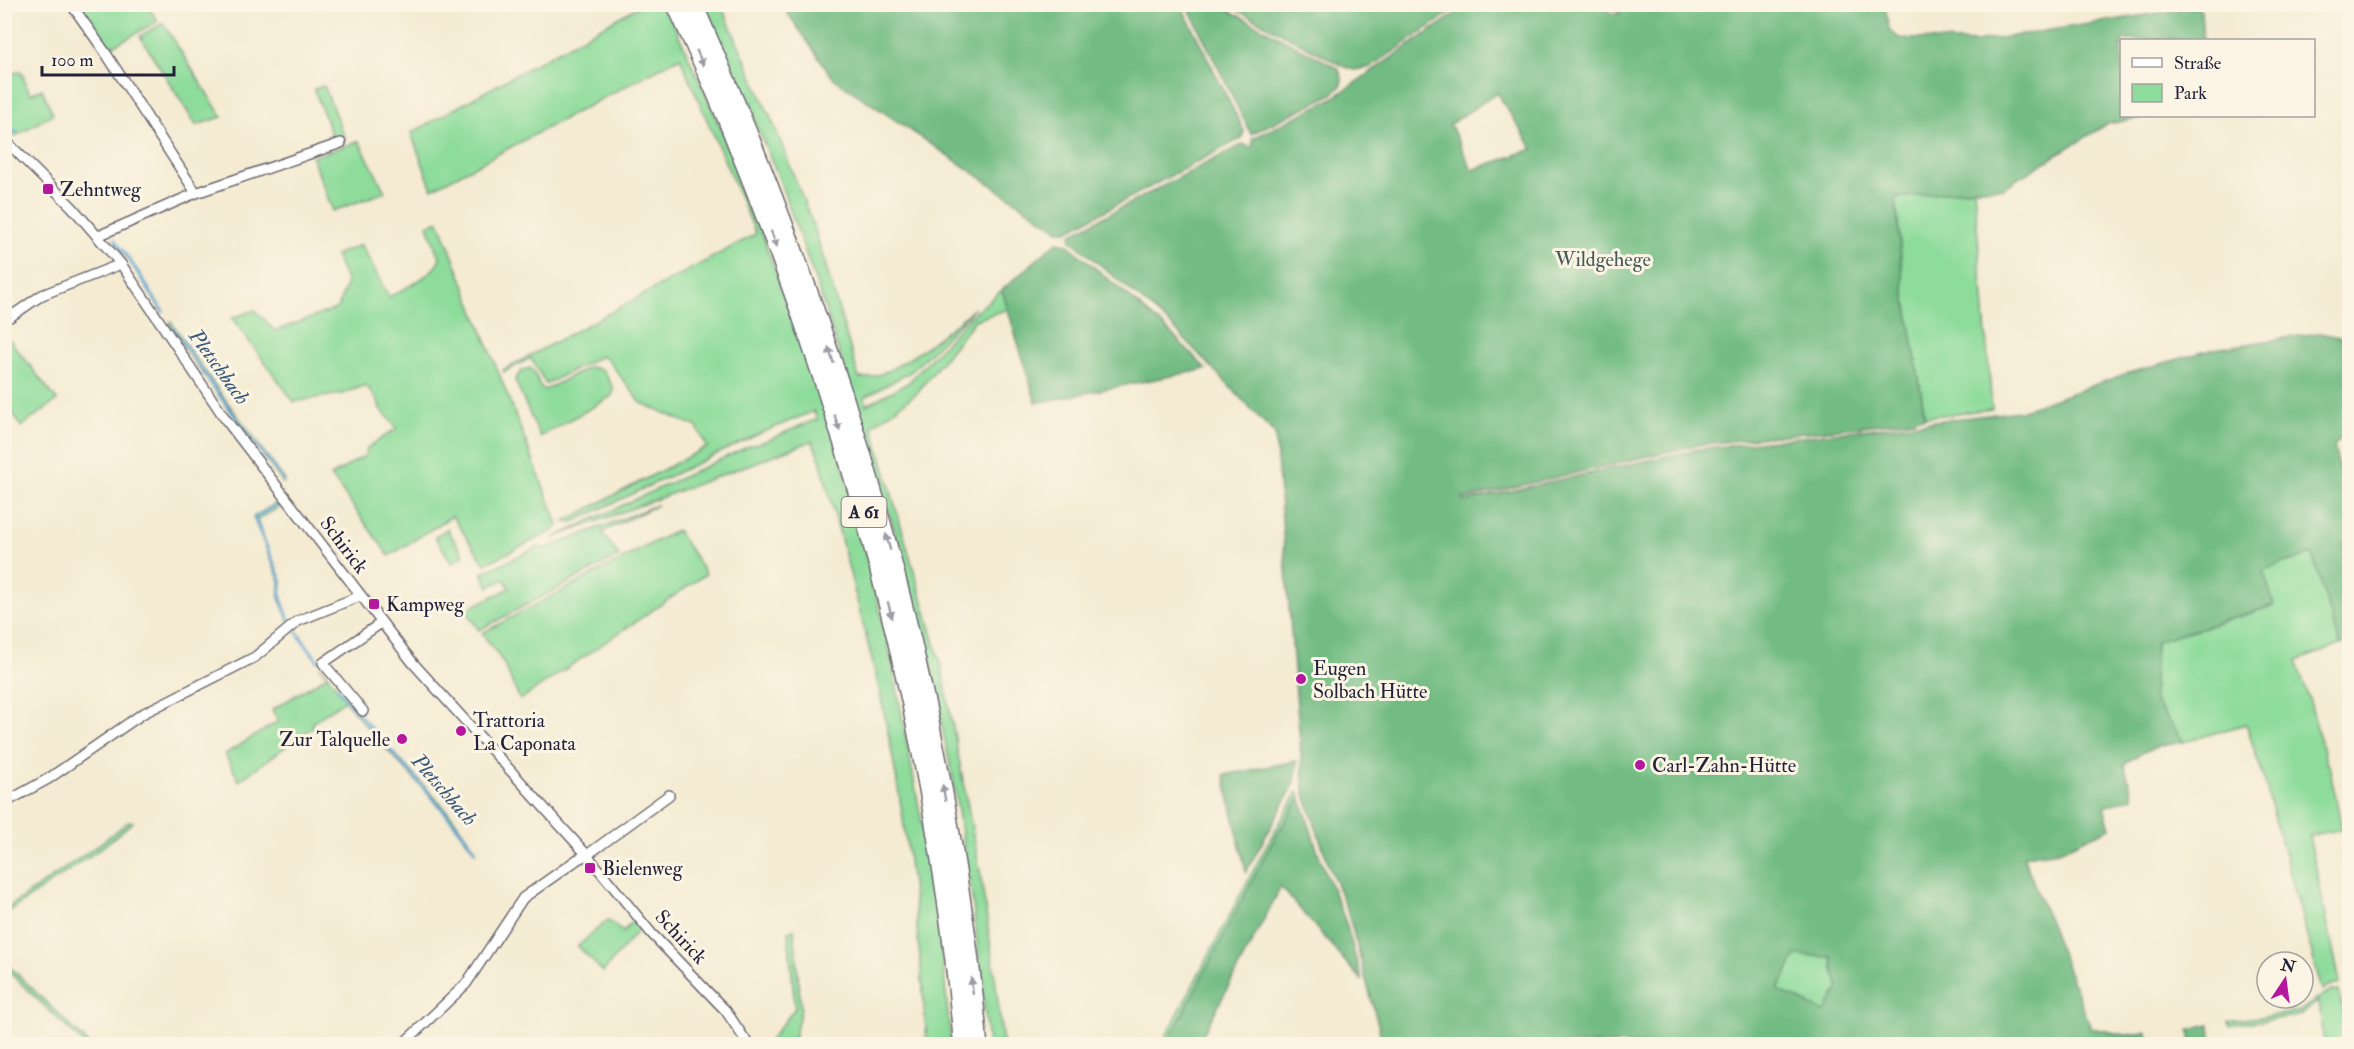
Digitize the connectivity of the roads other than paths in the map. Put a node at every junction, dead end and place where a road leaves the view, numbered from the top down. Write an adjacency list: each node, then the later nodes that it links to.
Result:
1 (71, 4): 6 (street)
2 (676, 4): 18 (highway, A 61, one-way to 18)
3 (693, 4): 19 (highway, A 61, one-way to 3)
4 (4, 139): 7 (street, Schirick)
5 (341, 143): 6 (street)
6 (196, 193): 7 (street)
7 (98, 236): 8 (street, Schirick)
8 (121, 264): 9 (street); 10 (street, Schirick)
9 (10, 317)
10 (360, 596): 11 (street, Schirick); 14 (street)
11 (381, 623): 12 (street); 15 (street, Schirick)
12 (363, 711)
13 (669, 795): 15 (street)
14 (4, 803)
15 (587, 855): 16 (street); 17 (street, Schirick)
16 (404, 1044)
17 (748, 1044)
18 (963, 1044)
19 (978, 1044)

